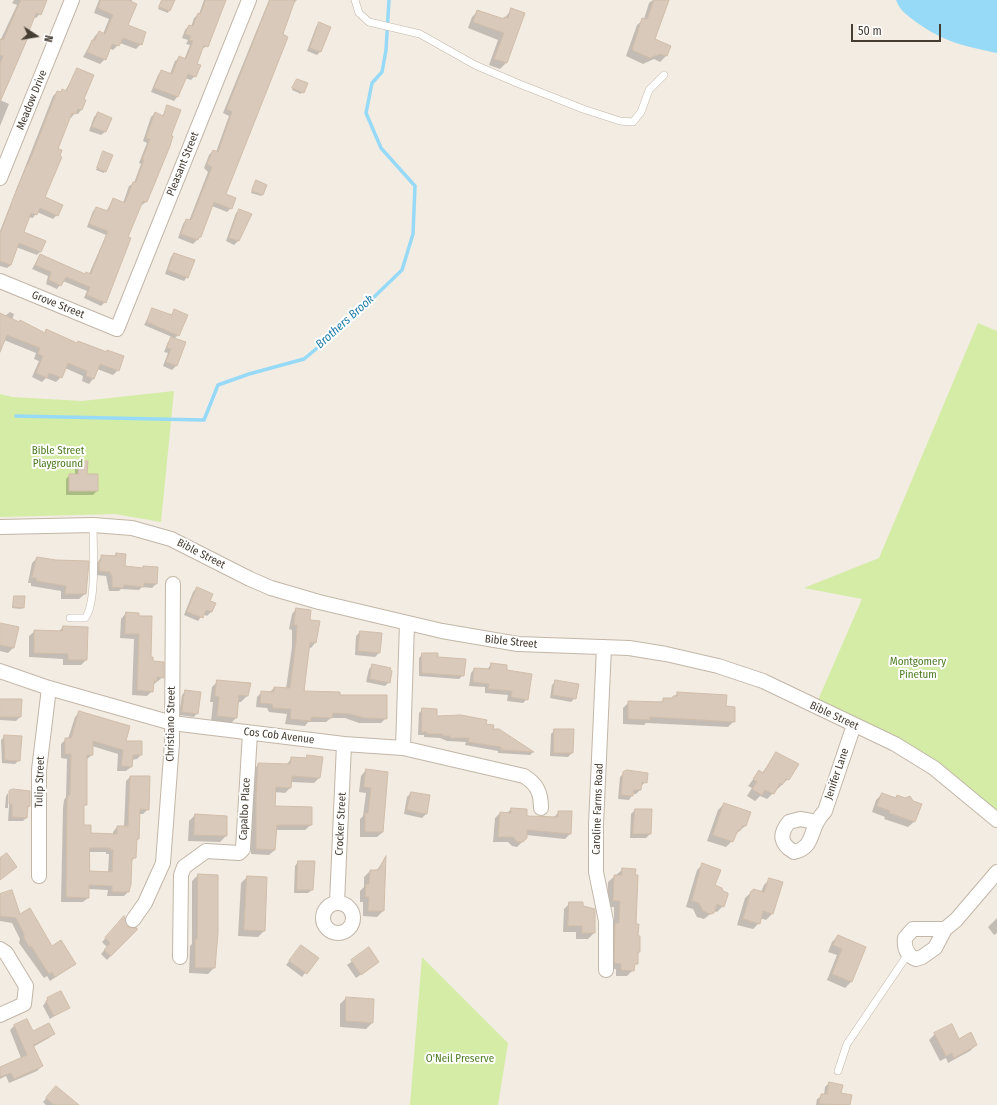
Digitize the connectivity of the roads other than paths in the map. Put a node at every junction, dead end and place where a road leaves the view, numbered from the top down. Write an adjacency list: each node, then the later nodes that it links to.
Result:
1 (72, 0): 5 (street, Meadow Drive)
2 (248, 0): 7 (street, Pleasant Street)
3 (355, 0): 4 (lane)
4 (664, 75)
5 (0, 178)
6 (0, 281): 7 (street, Grove Street)
7 (117, 329)
8 (93, 525): 9 (street, Bible Street); 11 (lane); 12 (street, Bible Street)
9 (0, 527)
10 (173, 584): 16 (street, Christiano Street)
11 (70, 618)
12 (406, 623): 13 (street, Bible Street); 20 (street)
13 (604, 647): 17 (street, Bible Street); 32 (street, Caroline Farms Road)
14 (0, 672): 15 (street, Cos Cob Avenue)
15 (49, 688): 16 (street, Cos Cob Avenue); 25 (street, Tulip Street)
16 (172, 723): 18 (street, Cos Cob Avenue); 27 (street, Christiano Street)
17 (854, 725): 22 (street, Bible Street); 23 (street, Jenifer Lane)
18 (250, 733): 19 (street, Cos Cob Avenue); 31 (street, Capalbo Place)
19 (344, 744): 20 (street, Cos Cob Avenue); 26 (street, Crocker Street)
20 (403, 748): 21 (street, Cos Cob Avenue)
21 (541, 808)
22 (997, 820)
23 (817, 822)
24 (997, 872): 28 (street)
25 (39, 876)
26 (337, 903)
27 (133, 920)
28 (945, 929): 30 (street); 30 (street)
29 (0, 949): 33 (street)
30 (908, 954): 34 (lane)
31 (180, 957)
32 (606, 970)
33 (0, 1015)
34 (838, 1071)

